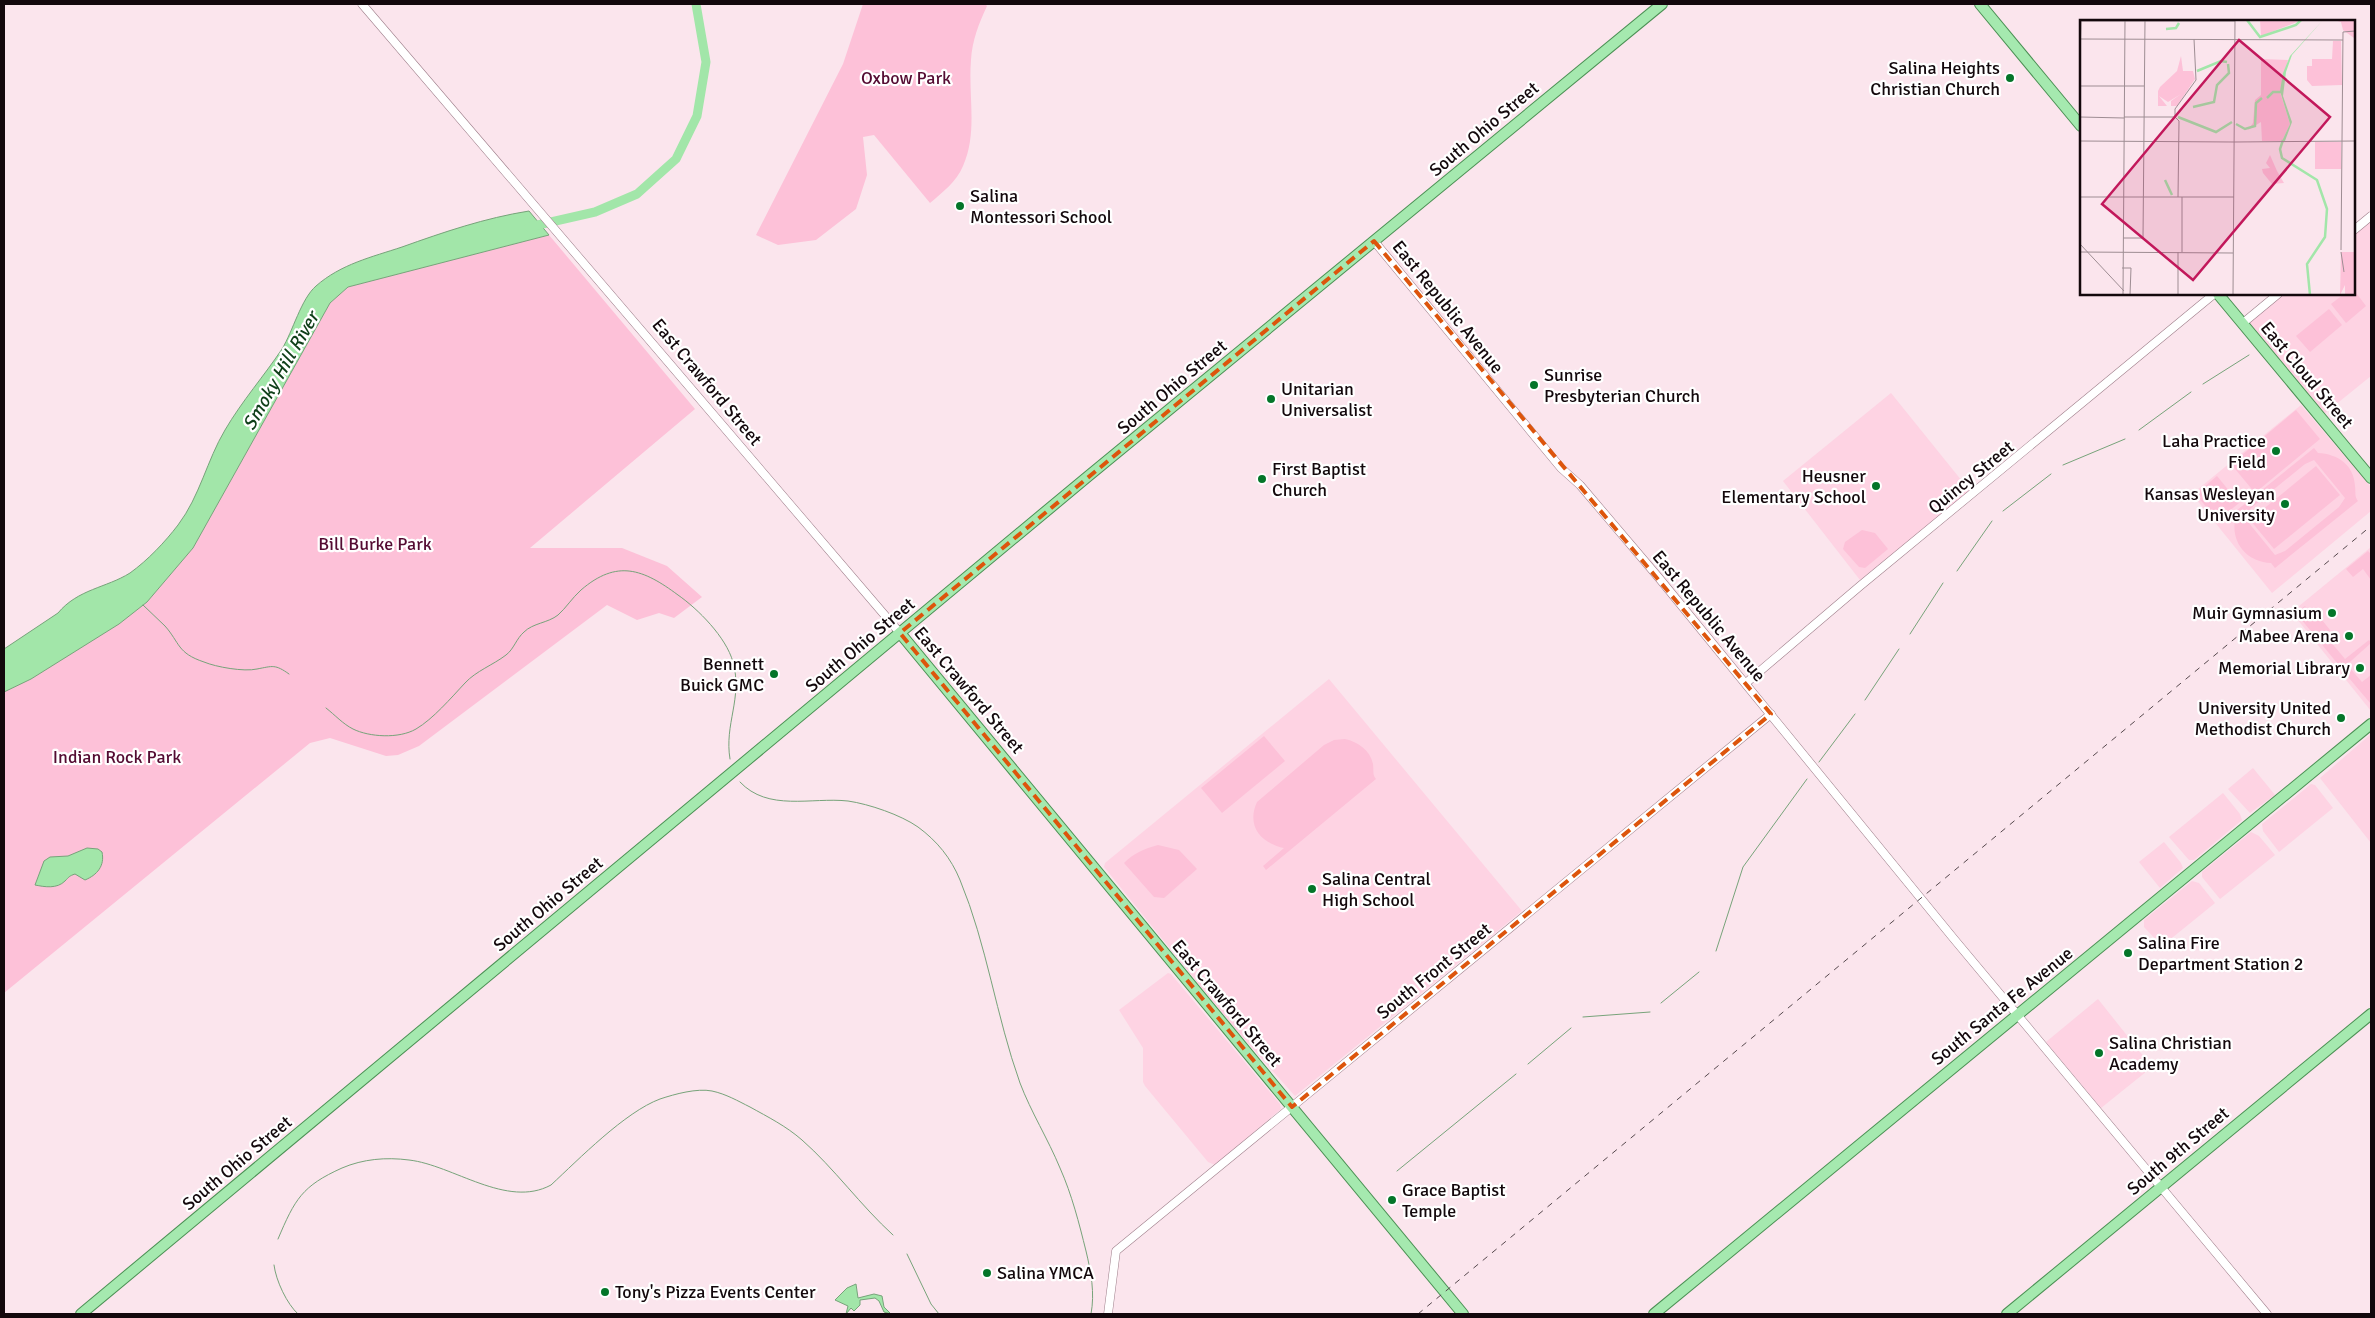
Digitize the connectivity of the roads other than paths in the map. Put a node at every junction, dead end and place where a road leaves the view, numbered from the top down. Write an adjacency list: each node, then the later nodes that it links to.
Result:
1 (362, 4): 13 (street, East Crawford Street)
2 (1662, 4): 7 (main road, South Ohio Street)
3 (1980, 4): 4 (main road)
4 (2080, 125)
5 (2371, 216): 6 (street)
6 (2355, 229)
7 (1374, 241): 13 (main road, South Ohio Street); 14 (street, East Republic Avenue)
8 (2215, 295): 14 (street, Quincy Street)
9 (2217, 295): 11 (main road, East Cloud Street)
10 (2277, 295): 11 (street)
11 (2243, 323): 12 (main road, East Cloud Street)
12 (2371, 478)
13 (900, 633): 19 (main road, East Crawford Street); 21 (main road, South Ohio Street)
14 (1746, 683): 15 (street, East Republic Avenue)
15 (1771, 714): 17 (street, East Republic Avenue); 19 (street, South Front Street)
16 (2371, 724): 17 (main road, South Santa Fe Avenue)
17 (2018, 1014): 20 (street, East Republic Avenue); 24 (main road, South Santa Fe Avenue)
18 (2371, 1014): 20 (main road, South 9th Street)
19 (1292, 1107): 22 (street, South Front Street); 23 (main road, East Crawford Street)
20 (2160, 1187): 25 (main road, South 9th Street); 26 (street, East Republic Avenue)
21 (81, 1314)
22 (1108, 1314)
23 (1464, 1314)
24 (1654, 1314)
25 (2006, 1314)
26 (2267, 1314)

